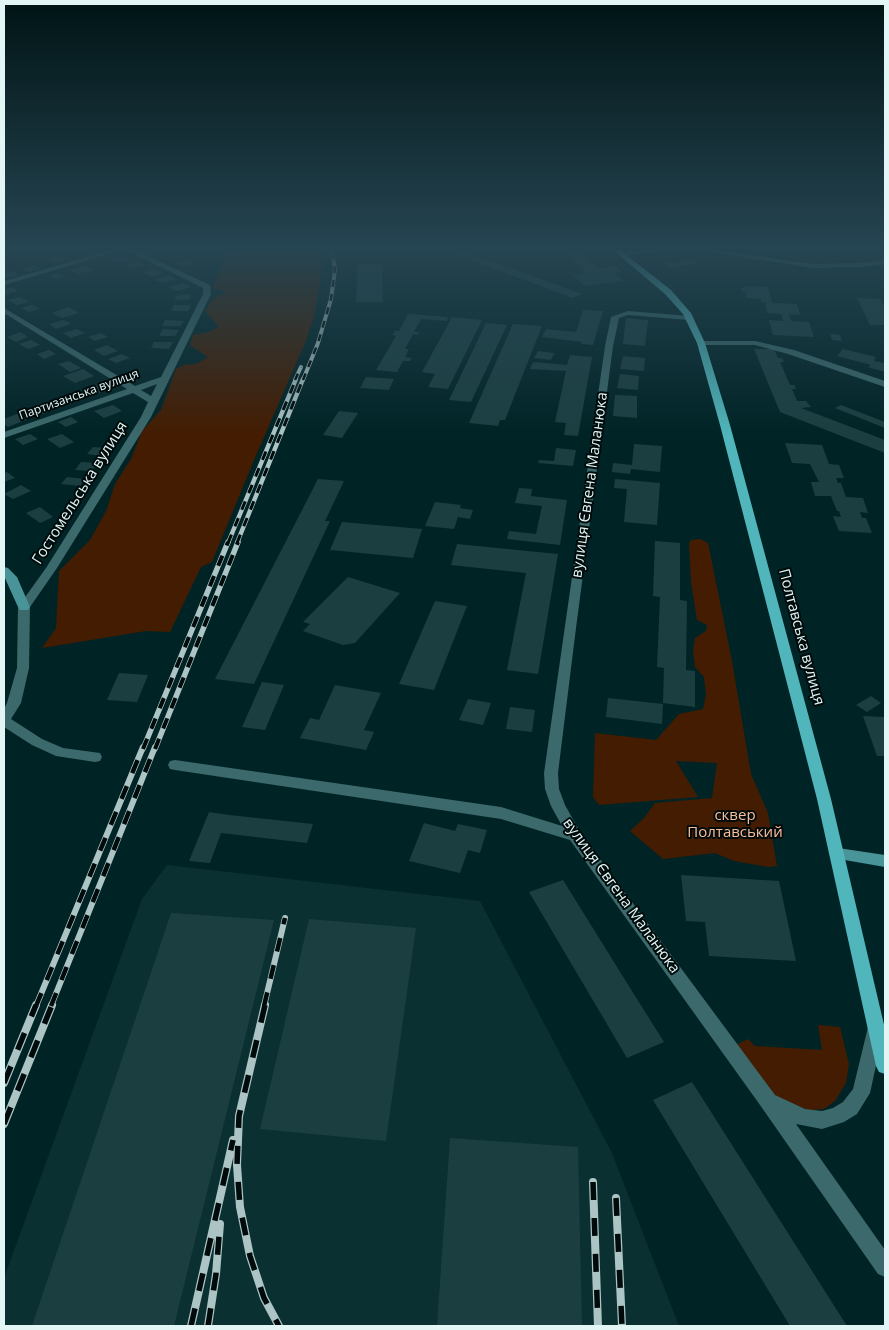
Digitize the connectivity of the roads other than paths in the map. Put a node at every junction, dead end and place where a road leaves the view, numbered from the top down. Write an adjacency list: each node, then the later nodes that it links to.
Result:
1 (7, 312): 8 (street)
2 (198, 312): 6 (street, Гостомельська вулиця)
3 (684, 312): 4 (main road, Полтавська вулиця)
4 (689, 318): 5 (main road, Полтавська вулиця); 16 (street, вулиця Євгена Маланюка)
5 (701, 343): 7 (street); 17 (main road, Полтавська вулиця)
6 (164, 379): 8 (street, Партизанська вулиця); 9 (street, Гостомельська вулиця)
7 (885, 384)
8 (134, 388): 9 (street); 10 (street, Партизанська вулиця)
9 (153, 401): 12 (street, Гостомельська вулиця)
10 (4, 435)
11 (4, 570): 12 (street)
12 (24, 607): 13 (street)
13 (4, 721): 14 (street)
14 (94, 757)
15 (175, 765): 16 (street)
16 (575, 836): 21 (street, вулиця Євгена Маланюка)
17 (838, 854): 18 (street); 19 (main road, Полтавська вулиця)
18 (885, 860)
19 (876, 1025): 20 (main road, Полтавська вулиця); 21 (street)
20 (885, 1066)
21 (767, 1099): 22 (street, вулиця Євгена Маланюка)
22 (885, 1267)

